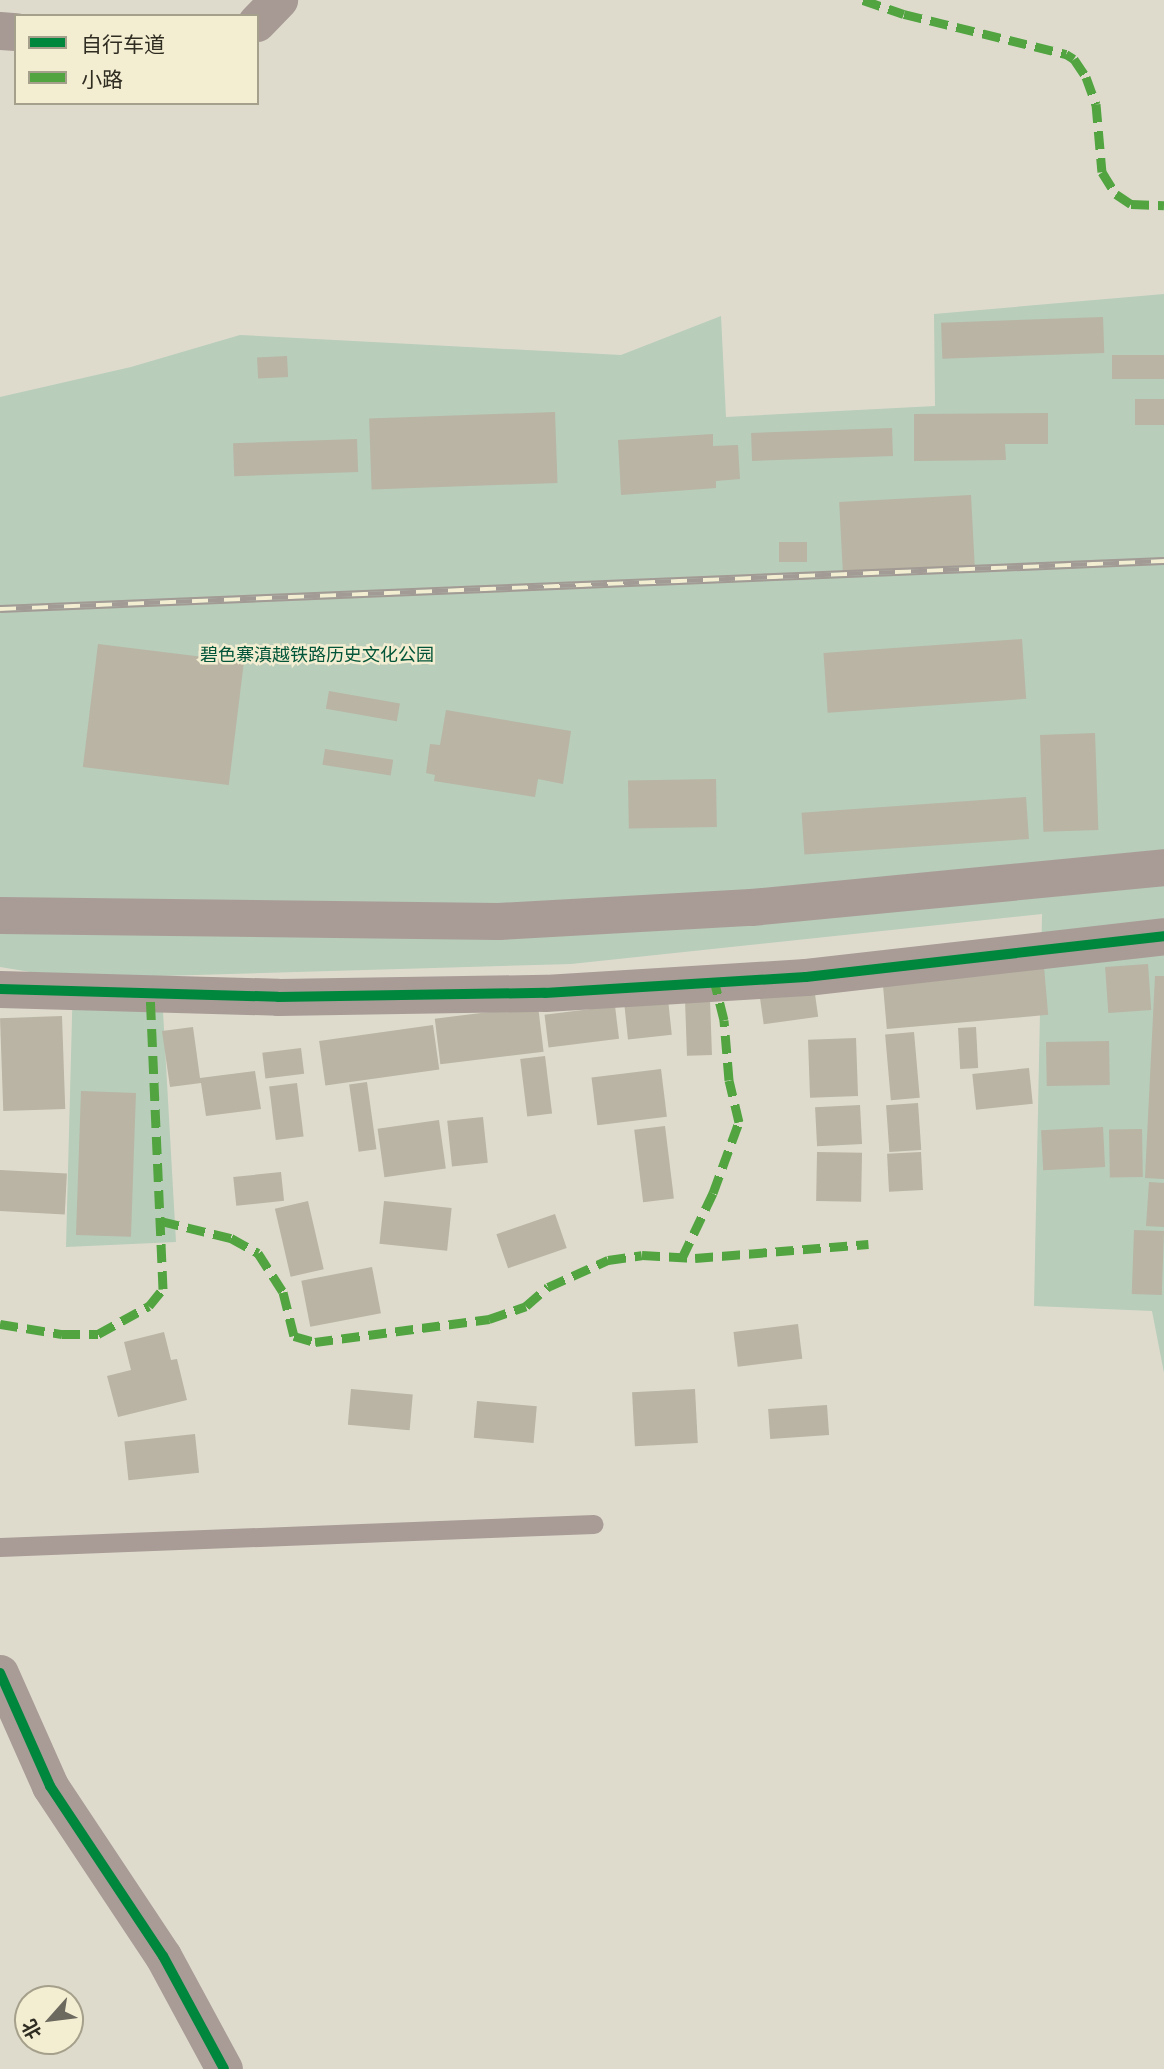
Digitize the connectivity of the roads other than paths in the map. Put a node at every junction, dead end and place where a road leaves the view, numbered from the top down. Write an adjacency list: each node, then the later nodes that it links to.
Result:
1 (279, 0): 2 (main road)
2 (259, 21)
3 (1164, 867): 4 (street)
4 (0, 915)
5 (1164, 936): 6 (street)
6 (0, 989)
7 (594, 1524): 8 (lane)
8 (0, 1547)
9 (0, 1673): 10 (street)
10 (223, 2069)

